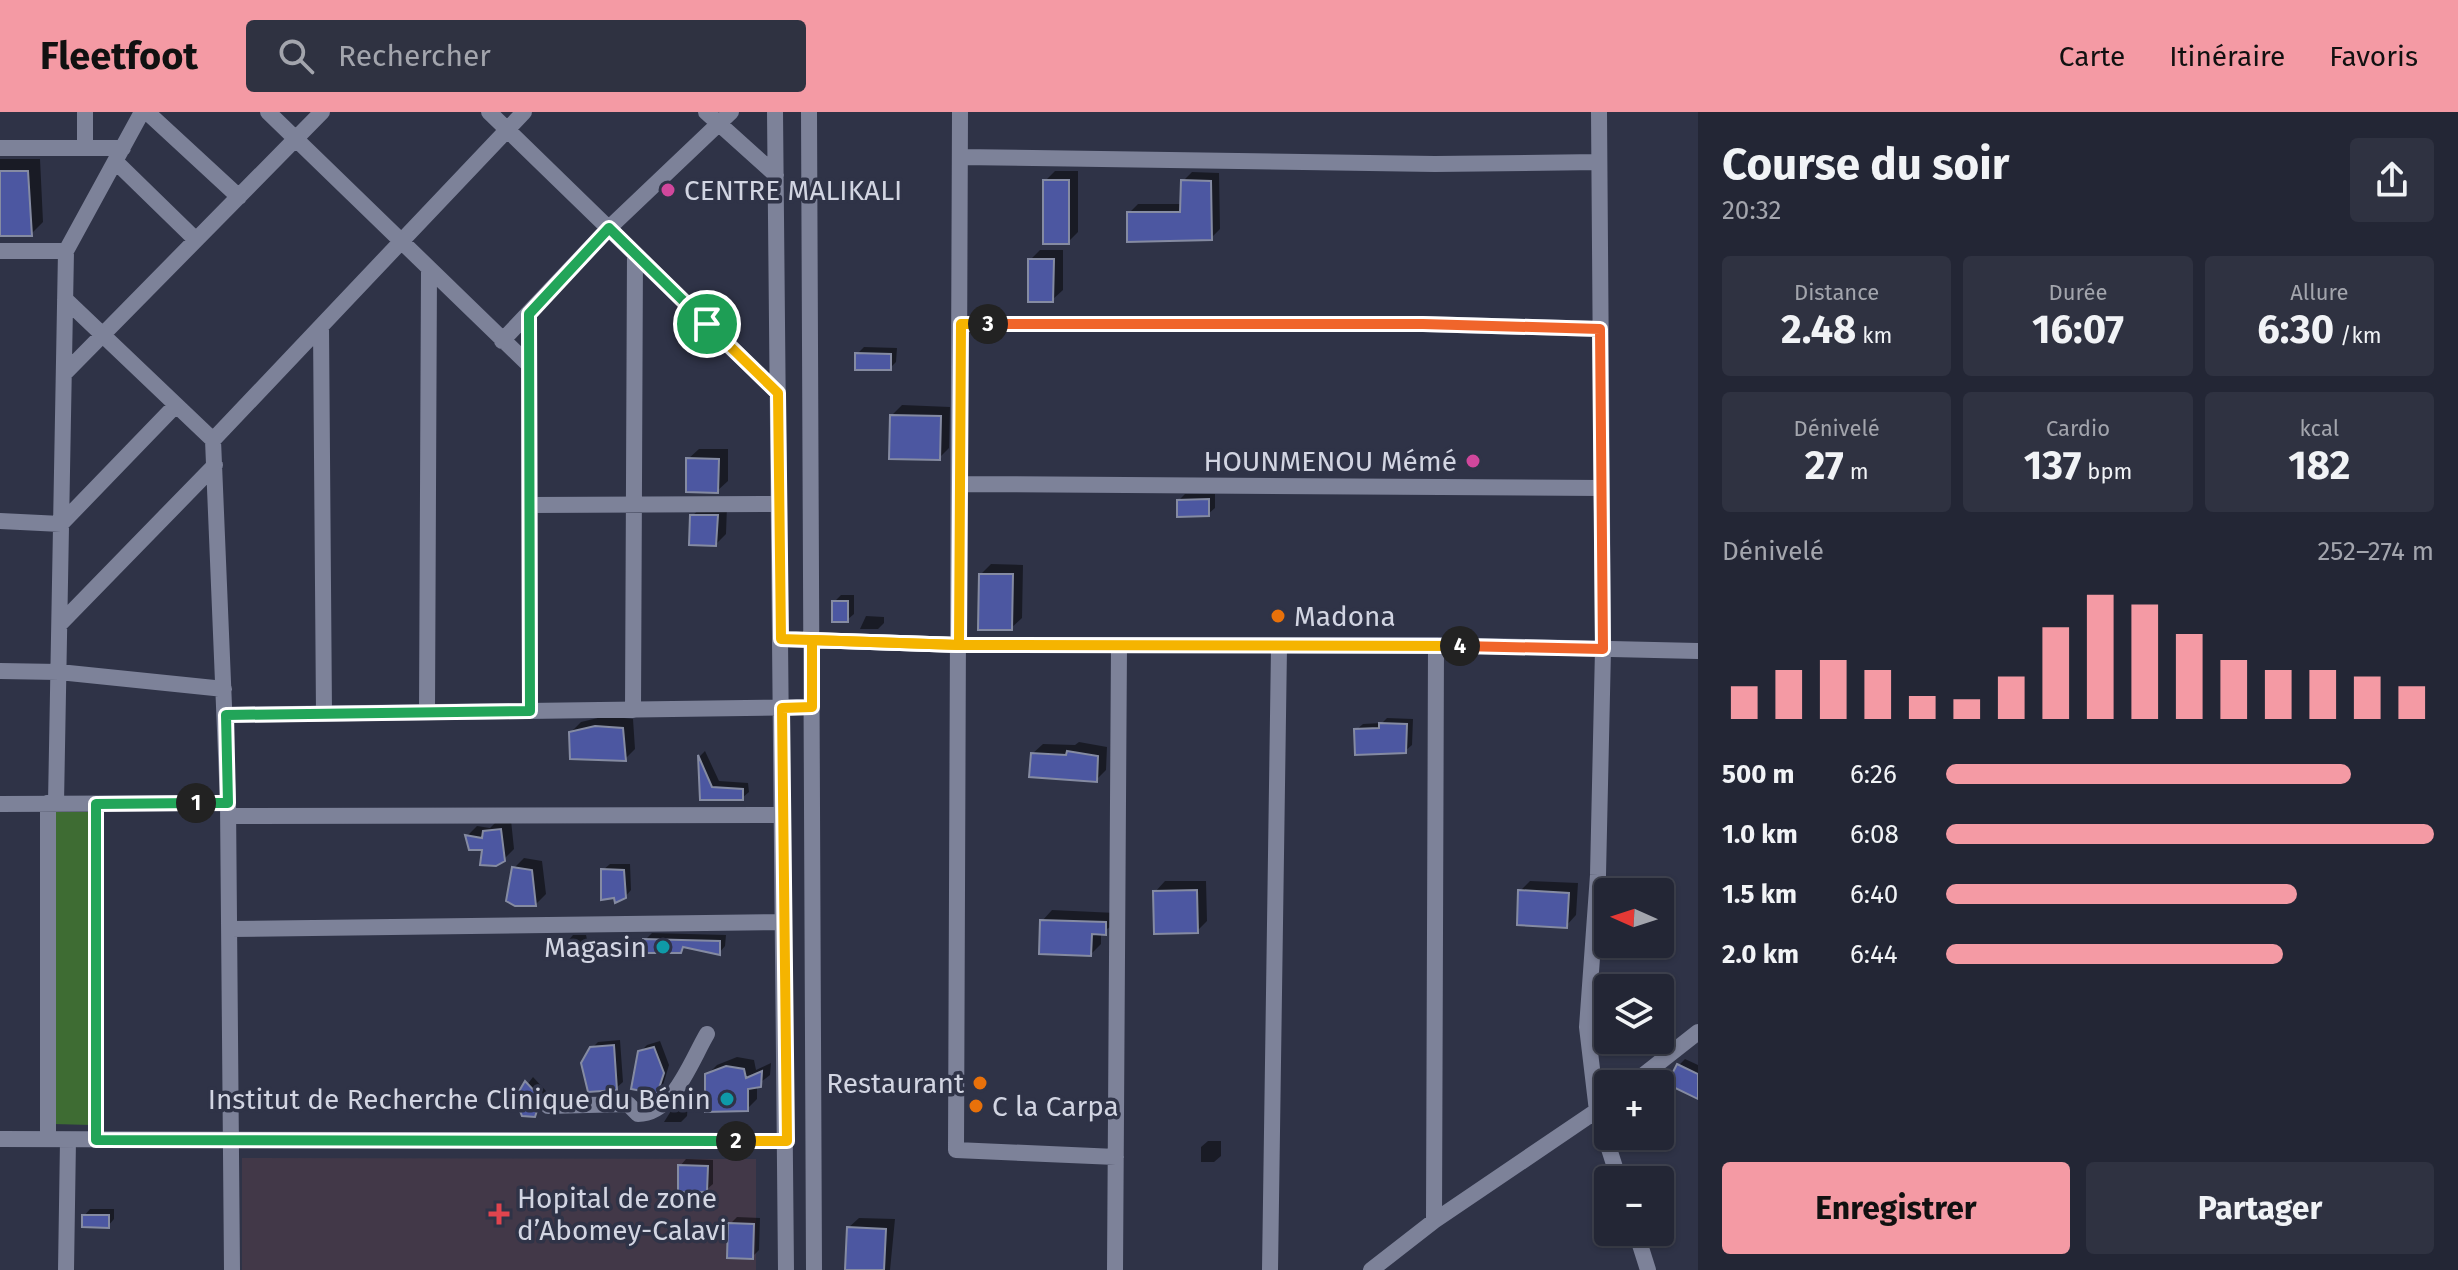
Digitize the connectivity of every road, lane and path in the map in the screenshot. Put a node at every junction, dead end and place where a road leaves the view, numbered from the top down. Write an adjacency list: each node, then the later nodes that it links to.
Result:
1 (85, 112): 16 (street)
2 (145, 112): 17 (street); 21 (street)
3 (268, 112): 14 (street)
4 (322, 112): 14 (street)
5 (489, 112): 13 (street)
6 (524, 112): 13 (street)
7 (706, 112): 12 (street)
8 (775, 112): 20 (street)
9 (809, 112): 51 (street)
10 (960, 112): 18 (street)
11 (1599, 112): 19 (street)
12 (725, 118): 20 (street); 22 (street)
13 (507, 129): 22 (street); 24 (street)
14 (295, 139): 21 (street); 24 (street)
15 (0, 148): 16 (street)
16 (85, 148): 17 (street)
17 (120, 155): 23 (street); 26 (street)
18 (960, 157): 19 (street); 31 (street)
19 (1599, 162): 33 (street)
20 (776, 175): 38 (street)
21 (239, 197): 23 (street)
22 (609, 228): 27 (street); 30 (street)
23 (196, 240): 34 (street)
24 (402, 243): 28 (street); 32 (street)
25 (0, 251): 26 (street)
26 (66, 251): 29 (street)
27 (635, 254): 38 (street); 44 (street)
28 (429, 270): 35 (street); 65 (street)
29 (65, 299): 34 (street); 37 (street)
30 (529, 314): 35 (street); 36 (street)
31 (961, 324): 33 (street); 42 (street)
32 (321, 327): 40 (street); 66 (street)
33 (1600, 329): 43 (street)
34 (103, 334): 37 (street); 39 (street)
35 (502, 341): 36 (street)
36 (529, 365): 46 (street)
37 (64, 374): 48 (street)
38 (778, 393): 45 (street)
39 (176, 405): 40 (street); 48 (street)
40 (213, 440): 41 (street)
41 (215, 465): 49 (street); 60 (street)
42 (960, 484): 43 (street); 52 (street)
43 (1601, 488): 56 (street)
44 (634, 504): 45 (street); 46 (street); 63 (street)
45 (779, 504): 50 (street)
46 (530, 505): 64 (street)
47 (0, 521): 48 (street)
48 (61, 524): 49 (street)
49 (60, 624): 59 (street)
50 (781, 639): 51 (street); 62 (street)
51 (812, 640): 52 (street); 61 (street)
52 (959, 645): 53 (street); 87 (street)
53 (1119, 645): 55 (street); 87 (street)
54 (1436, 645): 55 (street); 56 (street); 88 (street)
55 (1279, 647): 95 (street)
56 (1603, 649): 57 (street); 77 (street)
57 (1698, 651)
58 (0, 671): 59 (street)
59 (59, 672): 60 (street); 68 (street)
60 (224, 689): 67 (street)
61 (812, 707): 62 (street); 93 (street)
62 (782, 708): 63 (street); 72 (street)
63 (633, 710): 64 (street)
64 (530, 711): 65 (street)
65 (427, 712): 66 (street)
66 (324, 714): 67 (street)
67 (226, 715): 71 (street)
68 (52, 803): 69 (street); 70 (street); 82 (street)
69 (0, 804)
70 (96, 804): 71 (street); 84 (street)
71 (228, 809): 72 (street); 74 (street)
72 (783, 815): 73 (street)
73 (784, 922): 74 (street); 86 (street)
74 (230, 929): 85 (street)
75 (1698, 1032): 78 (street)
76 (707, 1034): 79 (street)
77 (1596, 1070)
78 (1650, 1070)
79 (548, 1106)
80 (1594, 1113): 88 (street)
81 (0, 1139): 82 (street)
82 (48, 1139): 83 (street)
83 (68, 1140): 84 (street); 90 (street)
84 (96, 1140): 85 (street)
85 (232, 1140): 86 (street); 91 (street)
86 (787, 1141): 92 (street)
87 (1116, 1157): 94 (street)
88 (1434, 1221): 96 (street)
89 (1640, 1246): 97 (street)
90 (66, 1270)
91 (232, 1270)
92 (786, 1270)
93 (814, 1270)
94 (1115, 1270)
95 (1270, 1270)
96 (1371, 1270)
97 (1648, 1270)

